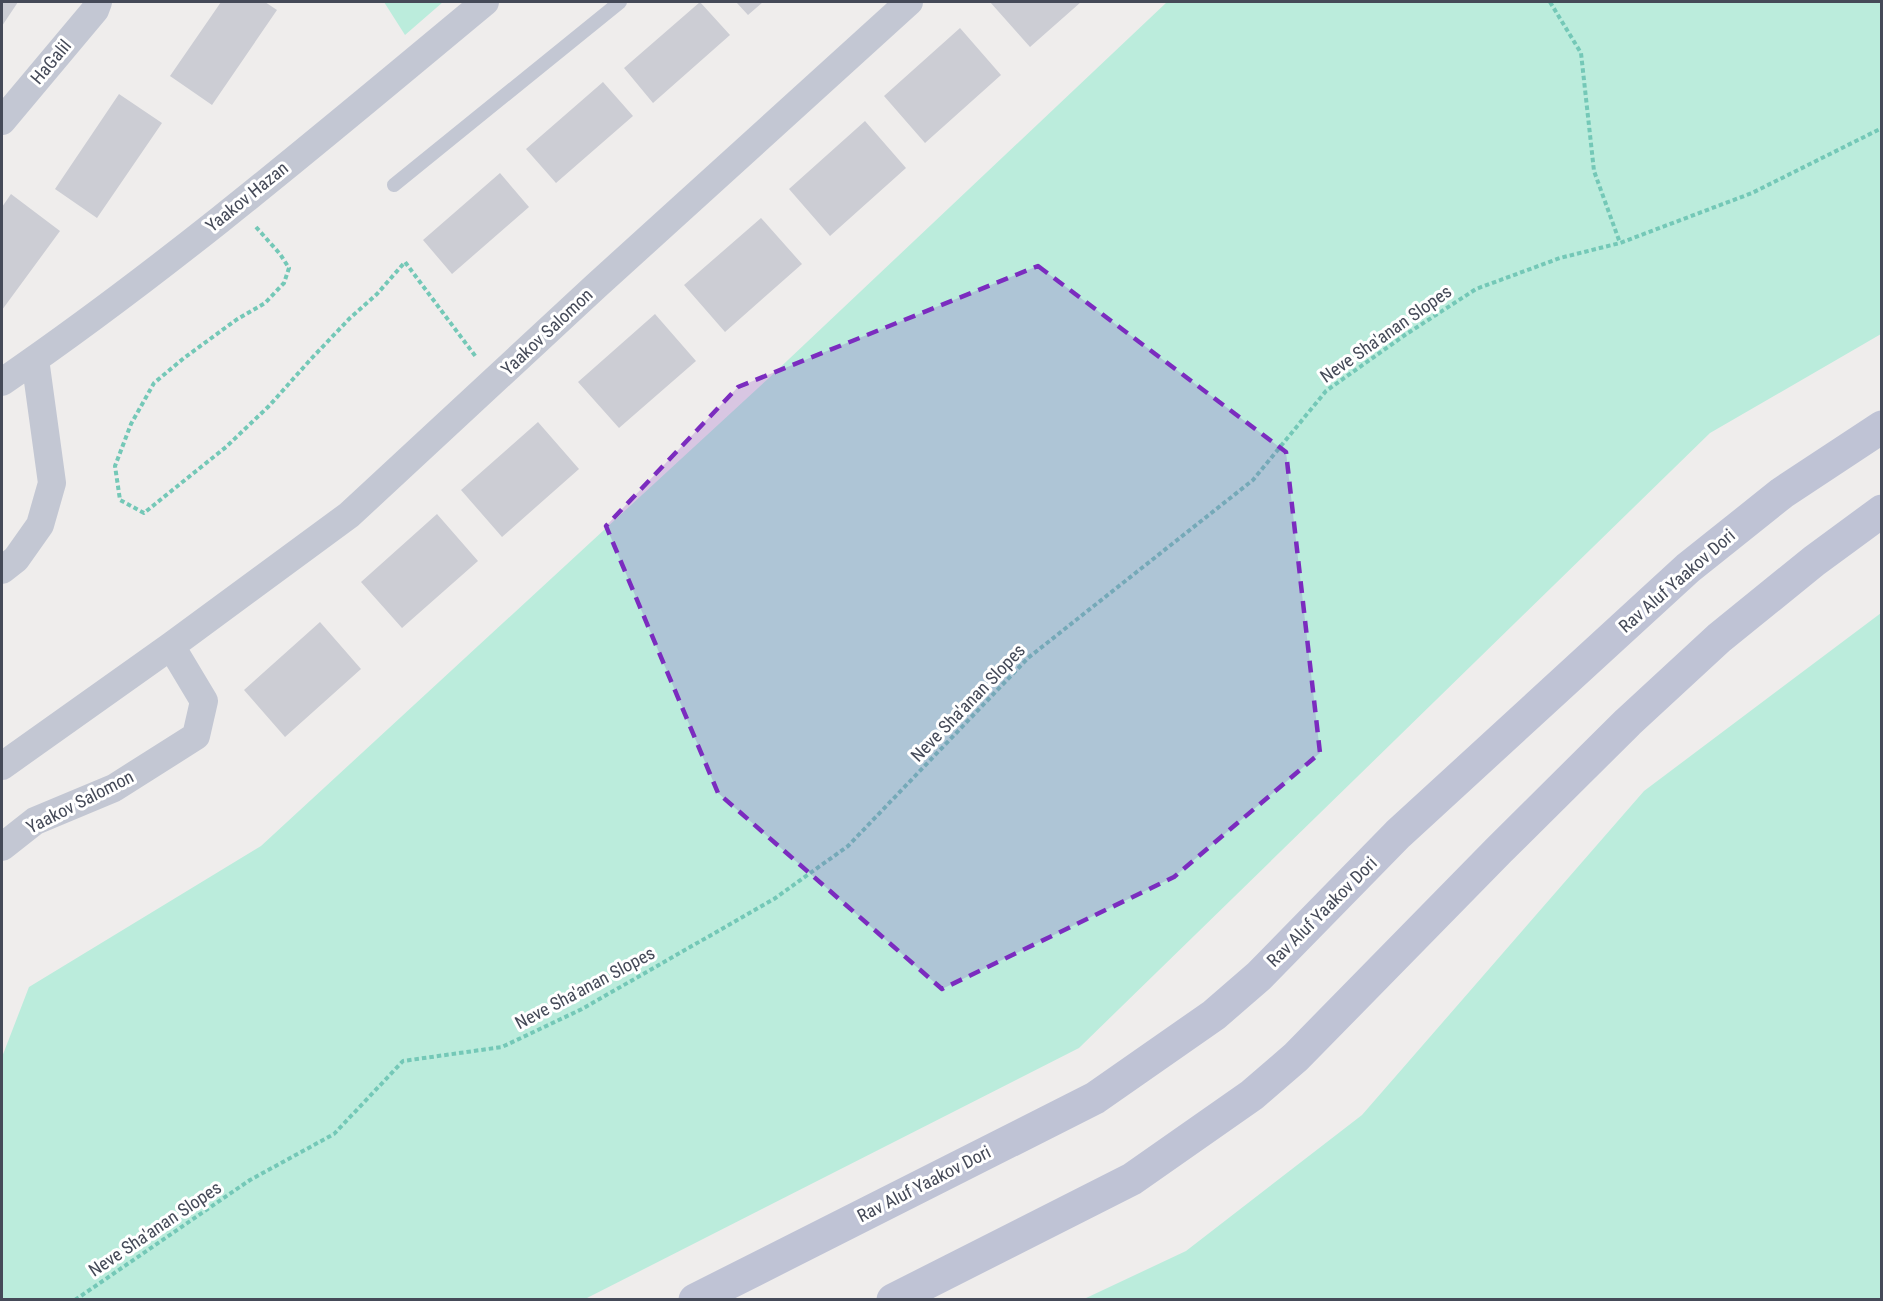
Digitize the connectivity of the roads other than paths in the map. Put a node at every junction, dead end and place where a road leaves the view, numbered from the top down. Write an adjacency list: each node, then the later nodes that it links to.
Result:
1 (98, 2): 5 (street, HaGalil)
2 (485, 2): 7 (street, Yaakov Hazan)
3 (620, 2): 6 (lane)
4 (909, 2): 12 (street, Yaakov Salomon)
5 (2, 121)
6 (394, 185)
7 (35, 359): 8 (street, Yaakov Hazan); 11 (street)
8 (2, 382)
9 (1881, 427): 15 (main road, Rav Aluf Yaakov Dori)
10 (1881, 511): 16 (main road)
11 (2, 570)
12 (171, 646): 13 (street, Yaakov Salomon); 14 (street, Yaakov Salomon)
13 (2, 766)
14 (2, 847)
15 (696, 1299)
16 (893, 1299)

